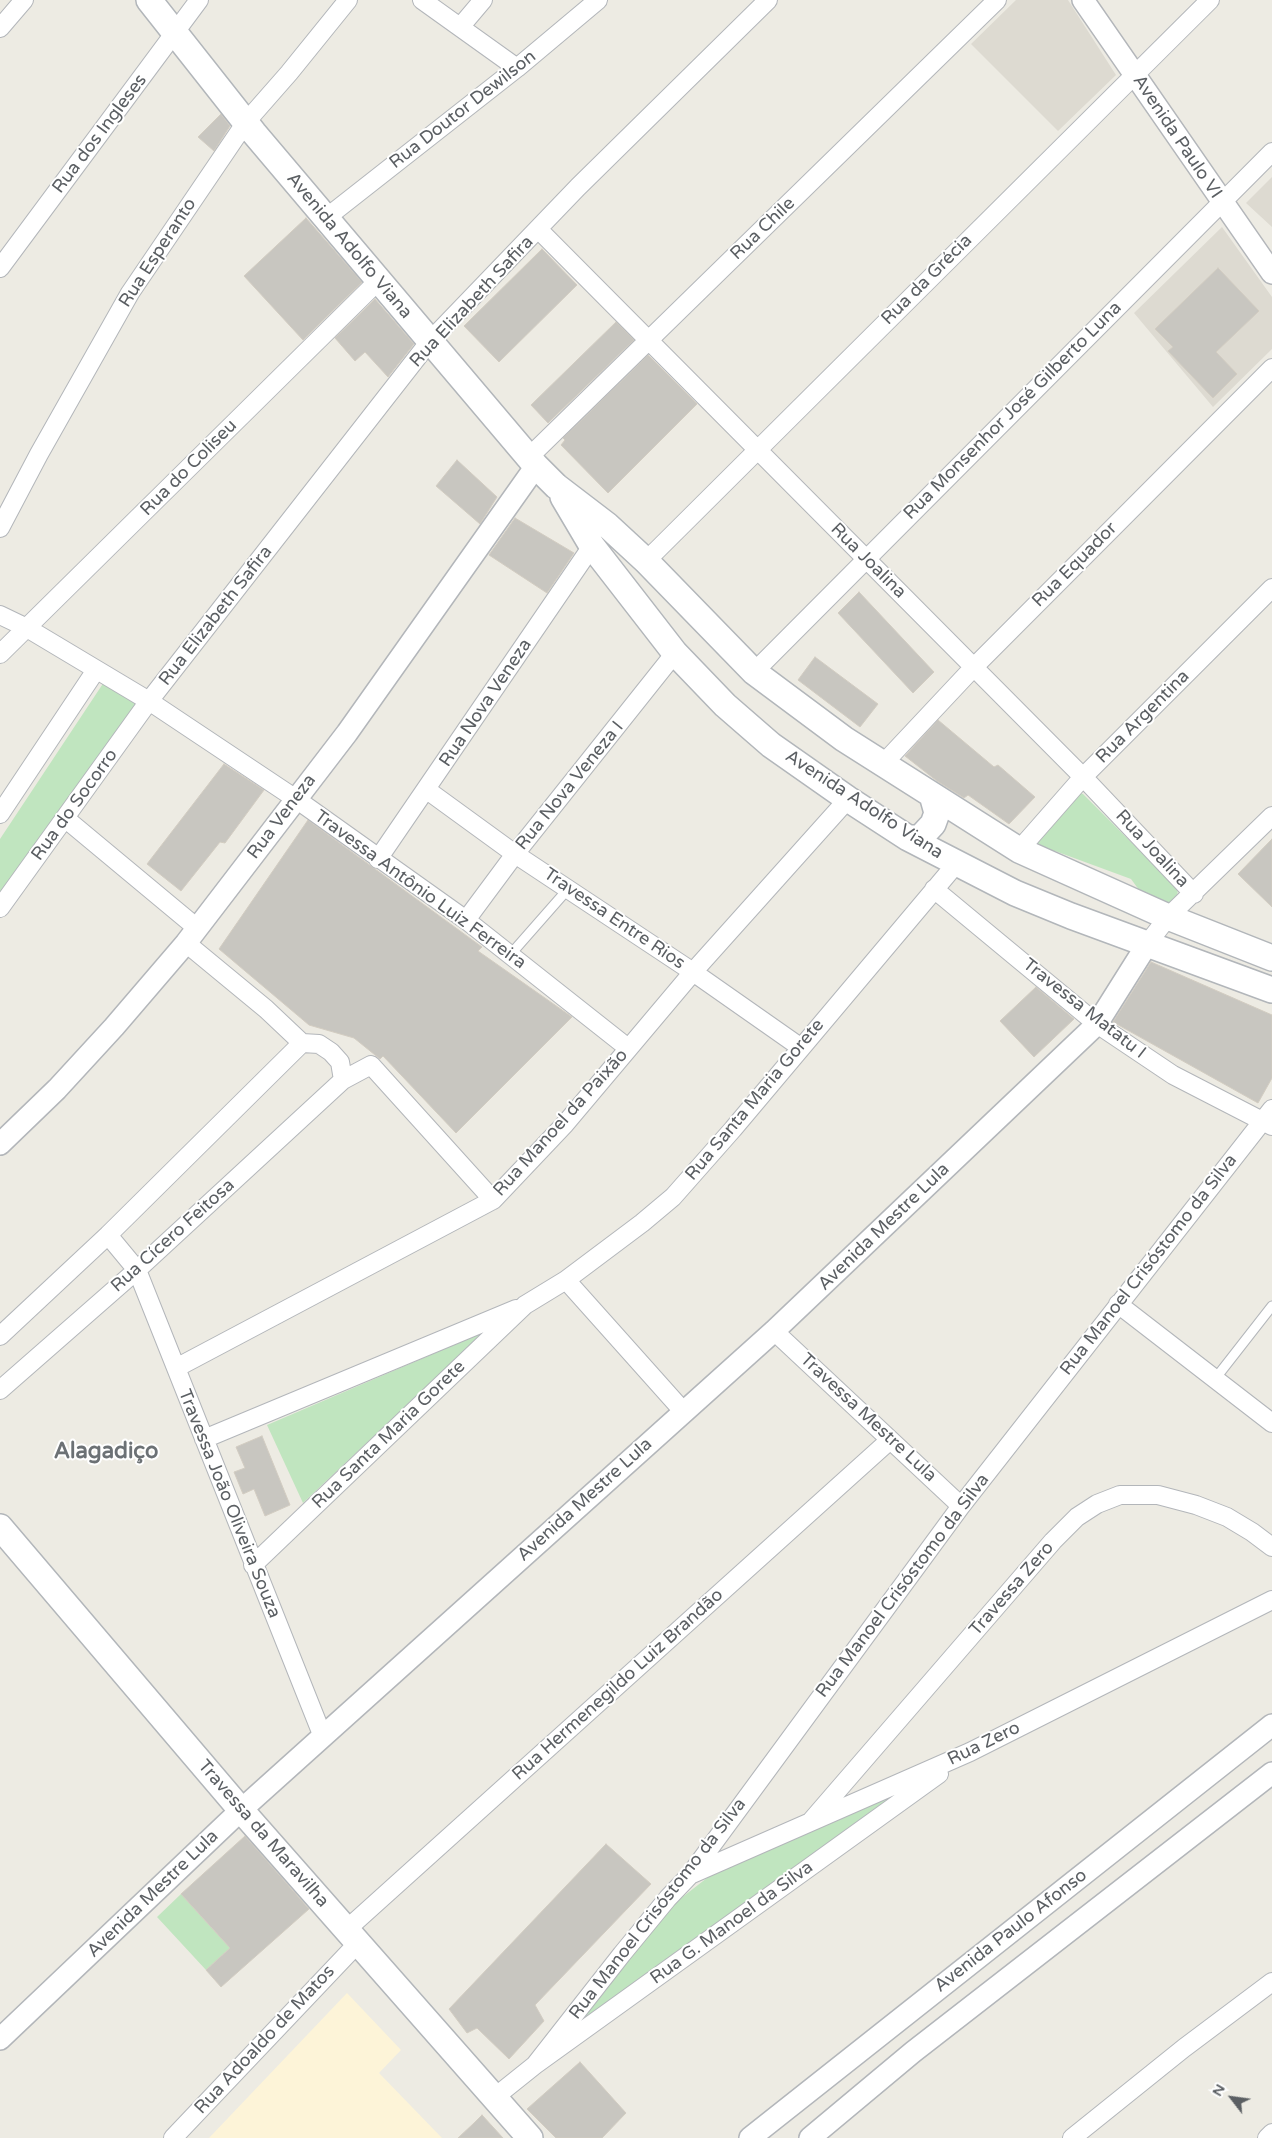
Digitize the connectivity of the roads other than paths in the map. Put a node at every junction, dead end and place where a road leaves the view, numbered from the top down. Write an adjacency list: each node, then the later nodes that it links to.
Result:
1 (24, 0): 13 (street)
2 (149, 0): 14 (main road, Avenida Adolfo Viana)
3 (199, 0): 14 (street, Rua dos Ingleses)
4 (348, 0): 17 (street, Rua Esperanto)
5 (422, 0): 12 (street)
6 (483, 0): 12 (street)
7 (598, 0): 15 (street, Rua Doutor Dewilson)
8 (768, 0): 21 (street, Rua Elizabeth Safira)
9 (997, 0): 25 (street, Rua Chile)
10 (1083, 0): 16 (street, Avenida Paulo VI)
11 (1210, 0): 16 (street, Rua da Grécia)
12 (461, 26): 15 (street)
13 (0, 28)
14 (174, 33): 17 (main road, Avenida Adolfo Viana); 22 (street, Rua dos Ingleses)
15 (517, 68): 20 (street, Rua Doutor Dewilson)
16 (1135, 75): 19 (street, Avenida Paulo VI); 28 (street, Rua da Grécia)
17 (246, 122): 20 (main road, Avenida Adolfo Viana); 31 (street, Rua Esperanto)
18 (1272, 152): 19 (street, Rua Monsenhor José Gilberto Luna)
19 (1221, 202): 23 (street, Avenida Paulo VI); 33 (street, Rua Monsenhor José Gilberto Luna)
20 (326, 218): 24 (main road, Avenida Adolfo Viana)
21 (539, 230): 25 (street, Rua Joalina); 26 (street, Rua Elizabeth Safira)
22 (1, 266)
23 (1272, 273)
24 (378, 281): 26 (main road, Avenida Adolfo Viana); 38 (street, Rua do Coliseu)
25 (649, 340): 28 (street, Rua Joalina); 29 (street, Rua Chile)
26 (430, 341): 29 (main road, Avenida Adolfo Viana); 44 (street, Rua Elizabeth Safira)
27 (1272, 368): 41 (street, Rua Equador)
28 (756, 450): 33 (street, Rua Joalina); 34 (street, Rua da Grécia)
29 (533, 461): 30 (main road, Avenida Adolfo Viana); 49 (street, Rua Veneza)
30 (556, 486): 32 (main road, Avenida Adolfo Viana); 34 (main road, Avenida Adolfo Viana)
31 (0, 528)
32 (592, 546): 39 (main road, Avenida Adolfo Viana); 47 (street, Rua Nova Veneza)
33 (866, 559): 41 (street, Rua Joalina); 43 (street, Rua Monsenhor José Gilberto Luna)
34 (646, 561): 37 (main road, Avenida Adolfo Viana)
35 (1272, 588): 46 (street, Rua Argentina)
36 (0, 615): 38 (street, Travessa Antônio Luiz Ferreira)
37 (699, 615): 39 (main road); 43 (main road, Avenida Adolfo Viana)
38 (28, 628): 40 (street, Rua do Coliseu); 42 (street, Travessa Antônio Luiz Ferreira)
39 (668, 644): 50 (main road, Avenida Adolfo Viana); 56 (street, Rua Nova Veneza I)
40 (0, 654)
41 (973, 668): 45 (street, Rua Equador); 46 (street, Rua Joalina)
42 (96, 670): 44 (street, Travessa Antônio Luiz Ferreira); 51 (street)
43 (754, 672): 45 (main road, Avenida Adolfo Viana)
44 (149, 702): 49 (street, Travessa Antônio Luiz Ferreira); 53 (street, Rua do Socorro)
45 (882, 765): 48 (main road, Avenida Adolfo Viana)
46 (1083, 777): 55 (street, Rua Argentina); 61 (street, Rua Joalina)
47 (427, 790): 56 (street, Travessa Entre Rios); 57 (street, Rua Nova Veneza)
48 (932, 796): 54 (main road); 55 (main road, Avenida Adolfo Viana)
49 (296, 799): 57 (street, Travessa Antônio Luiz Ferreira); 65 (street, Rua Veneza)
50 (848, 800): 54 (main road, Avenida Adolfo Viana); 69 (street, Rua Manoel da Paixão)
51 (0, 814)
52 (1272, 816): 61 (street)
53 (66, 819): 62 (street, Rua do Socorro); 65 (street)
54 (908, 838): 58 (main road, Avenida Adolfo Viana)
55 (1019, 850): 63 (main road, Avenida Adolfo Viana)
56 (515, 854): 59 (street, Travessa Entre Rios); 64 (street, Rua Nova Veneza I)
57 (378, 860): 64 (street, Travessa Antônio Luiz Ferreira)
58 (956, 864): 60 (street, Rua Santa Maria Gorete); 66 (main road, Avenida Adolfo Viana)
59 (568, 889): 67 (lane); 69 (street, Travessa Entre Rios)
60 (934, 889): 71 (street, Travessa Matatu I); 73 (street, Rua Santa Maria Gorete)
61 (1194, 894): 63 (street)
62 (0, 908)
63 (1168, 917): 66 (street); 68 (main road, Avenida Adolfo Viana)
64 (466, 920): 67 (street, Travessa Antônio Luiz Ferreira)
65 (192, 936): 72 (street); 77 (street, Rua Veneza)
66 (1148, 943): 70 (main road, Avenida Adolfo Viana); 71 (street, Avenida Mestre Lula)
67 (510, 955): 74 (street, Travessa Antônio Luiz Ferreira)
68 (1272, 958)
69 (693, 972): 73 (street, Travessa Entre Rios); 74 (street, Rua Manoel da Paixão)
70 (1272, 990)
71 (1097, 1024): 76 (street, Travessa Matatu I); 85 (street, Avenida Mestre Lula)
72 (302, 1043): 75 (street); 79 (street)
73 (800, 1046): 81 (street, Rua Santa Maria Gorete)
74 (628, 1048): 78 (street, Rua Manoel da Paixão)
75 (343, 1080): 78 (street, Rua Cícero Feitosa); 80 (street, Rua Cícero Feitosa)
76 (1269, 1119): 82 (street, Rua Manoel Crisóstomo da Silva)
77 (0, 1144)
78 (493, 1200): 87 (street, Rua Manoel da Paixão)
79 (108, 1236): 80 (street, Travessa João Oliveira Souza); 86 (street)
80 (137, 1270): 87 (street, Travessa João Oliveira Souza); 89 (street, Rua Cícero Feitosa)
81 (566, 1280): 83 (street, Rua Santa Maria Gorete); 90 (street)
82 (1118, 1304): 88 (street); 94 (street, Rua Manoel Crisóstomo da Silva)
83 (525, 1305): 92 (street, Rua Santa Maria Gorete); 97 (street, Rua Santa Maria Gorete)
84 (1272, 1306): 88 (lane)
85 (774, 1331): 90 (street, Avenida Mestre Lula); 93 (street, Travessa Mestre Lula)
86 (0, 1336)
87 (176, 1368): 92 (street, Travessa João Oliveira Souza)
88 (1215, 1379): 91 (street)
89 (0, 1390)
90 (683, 1411): 100 (street, Avenida Mestre Lula)
91 (1272, 1423)
92 (204, 1439): 97 (street, Travessa João Oliveira Souza)
93 (890, 1440): 94 (street, Travessa Mestre Lula); 106 (street, Rua Hermenegildo Luiz Brandão)
94 (961, 1506): 105 (street, Rua Manoel Crisóstomo da Silva)
95 (0, 1527): 103 (main road, Travessa da Maravilha)
96 (1272, 1547): 104 (street, Travessa Zero)
97 (253, 1565): 100 (street, Travessa João Oliveira Souza)
98 (1272, 1600): 101 (street, Rua Zero)
99 (1272, 1725): 114 (street, Avenida Paulo Afonso)
100 (323, 1737): 103 (street, Avenida Mestre Lula)
101 (970, 1752): 104 (street, Rua Zero); 109 (street, Rua G. Manoel da Silva)
102 (1272, 1773): 115 (street, Avenida Paulo Afonso)
103 (241, 1810): 106 (main road, Travessa da Maravilha); 108 (street, Avenida Mestre Lula)
104 (808, 1824): 105 (street, Rua Zero)
105 (690, 1875): 109 (street, Rua Manoel Crisóstomo da Silva)
106 (352, 1936): 110 (main road, Travessa da Maravilha); 112 (street, Rua Adoaldo de Matos)
107 (1272, 1982): 116 (street)
108 (0, 2039)
109 (535, 2065): 110 (street, Rua G. Manoel da Silva)
110 (496, 2097): 113 (main road, Travessa da Maravilha)
111 (1272, 2133): 117 (street)
112 (173, 2138)
113 (530, 2138)
114 (750, 2138)
115 (810, 2138)
116 (1072, 2138)
117 (1267, 2138)

